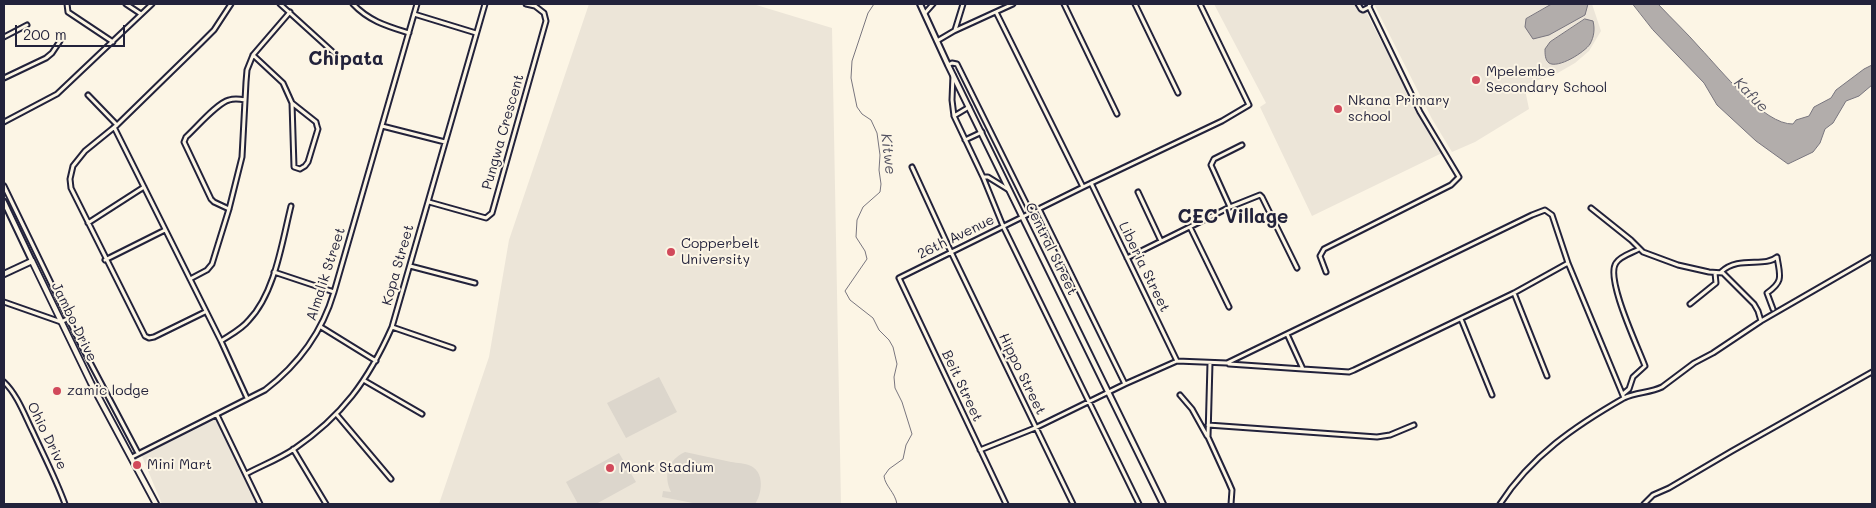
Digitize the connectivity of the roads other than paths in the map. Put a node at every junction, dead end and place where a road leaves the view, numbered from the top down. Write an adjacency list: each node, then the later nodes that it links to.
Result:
1 (67, 4): 32 (street)
2 (126, 4): 23 (street)
3 (152, 4): 23 (street)
4 (231, 4): 46 (street)
5 (280, 4): 20 (street)
6 (353, 4): 27 (street)
7 (417, 4): 24 (street, Almalik Street)
8 (485, 4): 28 (street, Kopa Street)
9 (526, 4): 18 (street, Pungwa Crescent)
10 (920, 4): 22 (street, Central Street)
11 (933, 4): 22 (street)
12 (963, 4): 26 (street)
13 (1013, 4): 21 (street)
14 (1064, 4): 43 (street)
15 (1135, 4): 38 (street)
16 (1200, 4): 54 (street, 26th Avenue)
17 (1358, 4): 19 (street)
18 (535, 5): 61 (street, Pungwa Crescent)
19 (1369, 6): 85 (street)
20 (290, 12): 33 (street); 34 (street)
21 (996, 12): 26 (street); 56 (street)
22 (924, 13): 31 (street, Central Street)
23 (142, 14): 32 (street)
24 (414, 14): 27 (street, Almalik Street); 28 (street)
25 (27, 25): 29 (street)
26 (954, 31): 31 (street)
27 (408, 33): 47 (street, Almalik Street)
28 (476, 33): 50 (street, Kopa Street)
29 (4, 36)
30 (60, 41): 37 (street)
31 (937, 41): 35 (street, Central Street)
32 (113, 42): 45 (street)
33 (334, 53)
34 (254, 55): 40 (street); 41 (street)
35 (948, 65): 36 (street, Central Street); 67 (street)
36 (953, 75): 42 (street, Central Street); 44 (street)
37 (4, 78)
38 (1178, 94)
39 (88, 95): 46 (street)
40 (245, 100): 65 (street); 65 (street)
41 (292, 103): 41 (street)
42 (969, 107): 44 (street); 48 (street, Central Street)
43 (1117, 114)
44 (954, 116): 49 (street)
45 (4, 122)
46 (115, 126): 57 (street); 69 (street)
47 (382, 126): 50 (street); 92 (street, Almalik Street)
48 (982, 132): 49 (street); 58 (street, Central Street)
49 (965, 140): 53 (street)
50 (445, 142): 61 (street, Kopa Street)
51 (1242, 145): 63 (street)
52 (912, 166): 75 (street, Hippo Street)
53 (983, 177): 58 (street); 70 (street)
54 (1090, 183): 56 (street, 26th Avenue); 78 (street, Liberia Street)
55 (4, 186): 76 (street, Jambo Drive)
56 (1083, 186): 66 (street, 26th Avenue)
57 (144, 187): 69 (street); 72 (street)
58 (1010, 190): 68 (street, Central Street)
59 (1138, 192): 73 (street)
60 (4, 202): 80 (street, Jambo Drive)
61 (429, 202): 82 (street, Kopa Street)
62 (291, 206): 84 (street)
63 (1230, 207): 71 (street); 83 (street)
64 (1591, 208): 74 (street)
65 (229, 209): 90 (street)
66 (1039, 209): 67 (street, 26th Avenue); 117 (street)
67 (1031, 213): 68 (street, 26th Avenue)
68 (1023, 217): 70 (street, 26th Avenue); 118 (street, Central Street)
69 (88, 223): 79 (street)
70 (1003, 226): 75 (street, 26th Avenue); 123 (street)
71 (1190, 228): 73 (street); 96 (street)
72 (165, 230): 79 (street); 90 (street)
73 (1161, 241): 78 (street)
74 (1639, 249): 86 (street); 121 (street)
75 (951, 252): 89 (street, 26th Avenue); 129 (street, Hippo Street)
76 (39, 257): 80 (street); 99 (street, Jambo Drive)
77 (1872, 257): 102 (street)
78 (1127, 258): 109 (street, Liberia Street)
79 (106, 260): 98 (street)
80 (32, 261): 88 (main road); 101 (main road, Jambo Drive)
81 (1568, 263): 93 (street); 105 (street); 121 (street)
82 (410, 266): 91 (street); 104 (street, Kopa Street)
83 (1297, 268)
84 (274, 272): 92 (street); 106 (street)
85 (1326, 272)
86 (1715, 273): 87 (street); 95 (street)
87 (1720, 273): 97 (street); 102 (street)
88 (4, 274)
89 (899, 278): 132 (street, Beit Street)
90 (190, 279): 98 (street)
91 (475, 283)
92 (334, 292): 103 (street, Almalik Street)
93 (1514, 293): 100 (street); 114 (street)
94 (4, 302): 101 (street)
95 (1690, 304)
96 (1230, 307)
97 (1773, 309)
98 (205, 312): 106 (street)
99 (69, 318): 101 (street); 133 (street, Jambo Drive)
100 (1461, 319): 112 (street); 120 (street)
101 (61, 322): 134 (main road, Jambo Drive)
102 (1761, 322): 121 (street)
103 (321, 327): 108 (street); 122 (street, Almalik Street)
104 (392, 327): 107 (street); 108 (street, Kopa Street)
105 (1287, 334): 111 (street); 112 (street)
106 (221, 341): 122 (street)
107 (453, 348)
108 (376, 361): 115 (street, Kopa Street)
109 (1177, 361): 110 (street); 117 (street)
110 (1210, 363): 111 (street); 127 (street)
111 (1227, 364): 112 (street)
112 (1303, 369)
113 (1872, 372): 147 (street)
114 (1546, 376)
115 (365, 381): 125 (street); 126 (street, Kopa Street)
116 (4, 382): 137 (street, Ohio Drive)
117 (1125, 384): 118 (street)
118 (1108, 393): 123 (street); 144 (street, Central Street)
119 (1180, 394): 130 (street)
120 (1492, 395)
121 (1624, 396): 146 (street)
122 (247, 398): 124 (street, Almalik Street)
123 (1089, 402): 129 (street); 143 (street)
124 (217, 414): 133 (street, Almalik Street); 135 (street)
125 (422, 414)
126 (337, 415): 131 (street, Kopa Street); 136 (street)
127 (1208, 425): 128 (street); 130 (street)
128 (1414, 425)
129 (1035, 428): 132 (street); 142 (street, Hippo Street)
130 (1208, 437): 145 (street)
131 (293, 449): 135 (street, Kopa Street); 140 (street)
132 (980, 450): 141 (street, Beit Street)
133 (138, 453): 134 (street, Almalik Street)
134 (132, 457): 138 (main road, Jambo Drive)
135 (246, 474): 139 (street)
136 (391, 479)
137 (65, 504)
138 (156, 504)
139 (260, 504)
140 (326, 504)
141 (1006, 504)
142 (1073, 504)
143 (1139, 504)
144 (1163, 504)
145 (1231, 504)
146 (1500, 504)
147 (1644, 504)

